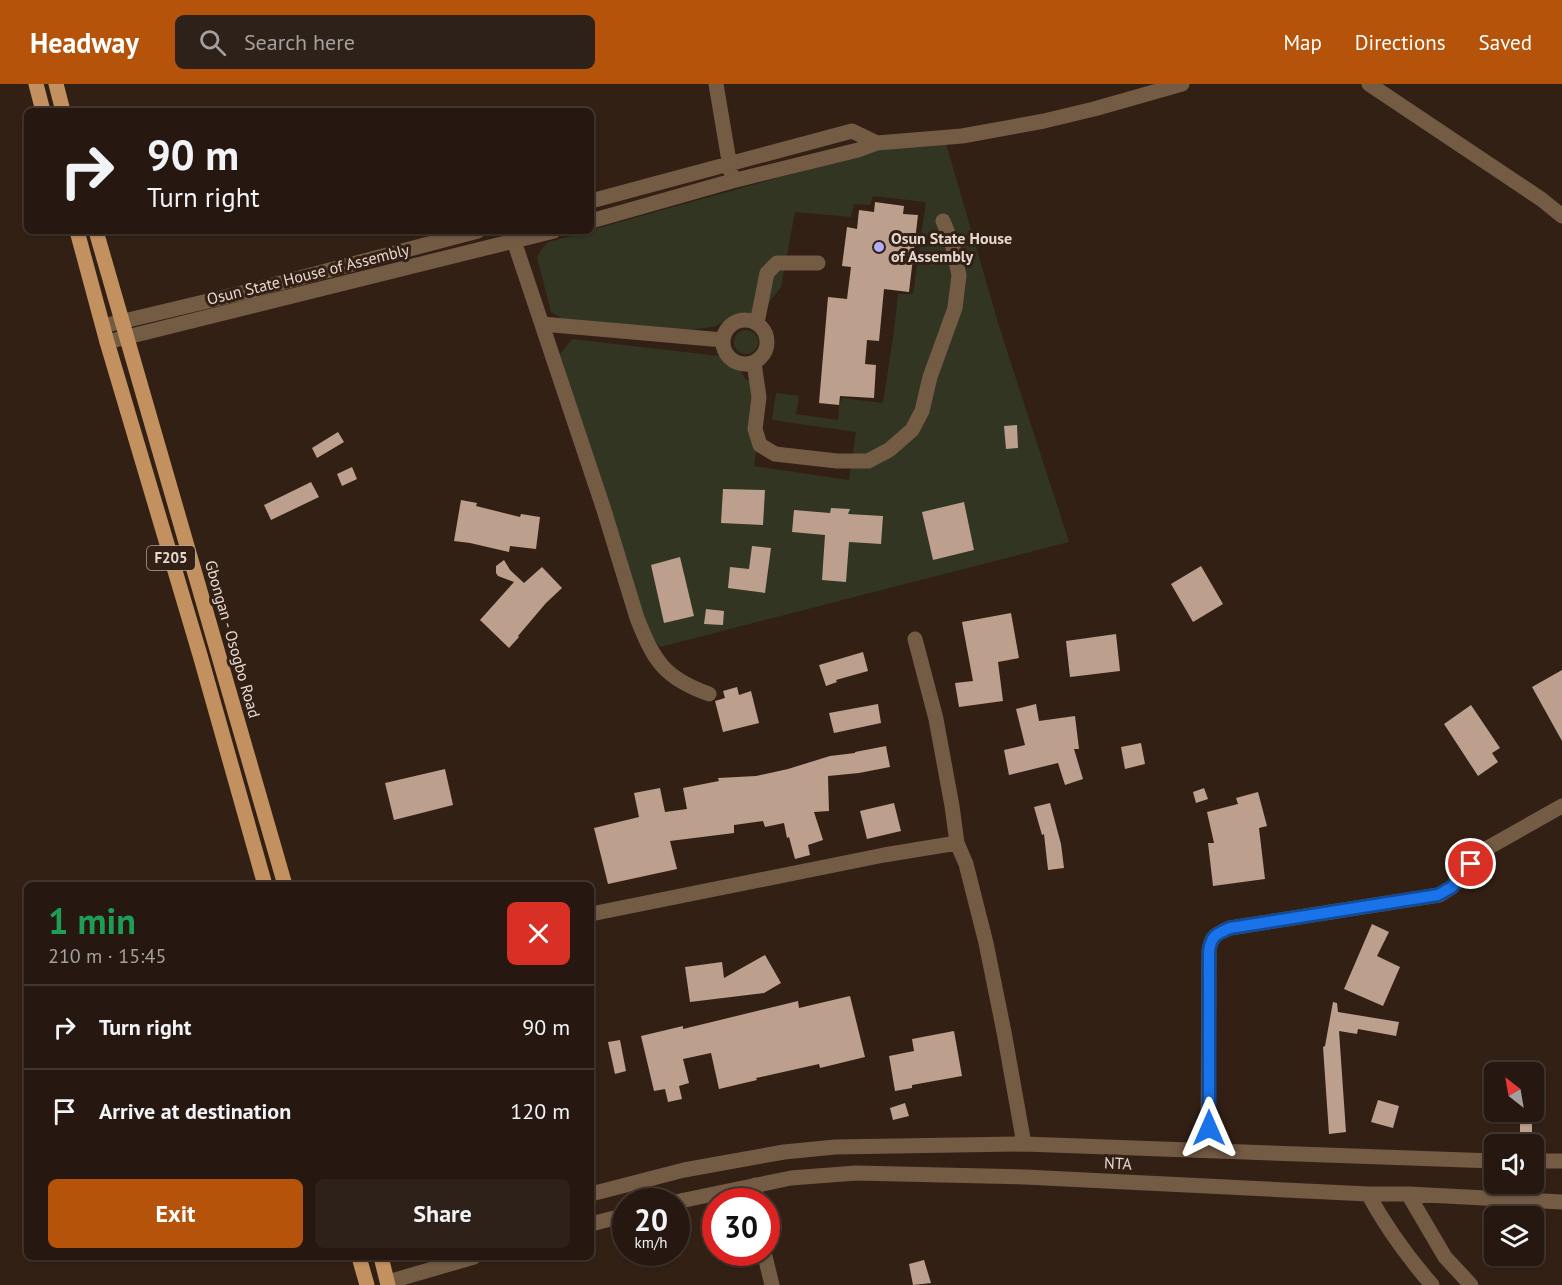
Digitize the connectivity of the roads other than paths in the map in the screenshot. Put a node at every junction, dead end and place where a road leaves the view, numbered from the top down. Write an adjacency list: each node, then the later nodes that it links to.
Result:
1 (36, 84): 6 (main road)
2 (56, 84): 7 (main road)
3 (716, 84): 9 (street)
4 (1182, 84): 8 (street)
5 (1369, 84): 12 (street)
6 (43, 108)
7 (62, 108)
8 (877, 143): 9 (street); 10 (street)
9 (729, 164): 10 (street); 11 (street)
10 (732, 181): 13 (street)
11 (594, 200)
12 (1562, 216)
13 (594, 219)
14 (943, 221): 28 (street)
15 (77, 234): 24 (main road, F205)
16 (97, 234): 21 (main road, Gbongan - Osogbo Road / F205)
17 (467, 234): 21 (street, Osun State House of Assembly)
18 (529, 234): 19 (street, Osun State House of Assembly)
19 (513, 236): 23 (street); 25 (street, Osun State House of Assembly)
20 (818, 263): 22 (street)
21 (123, 321): 24 (street, Osun State House of Assembly); 25 (main road, Gbongan - Osogbo Road / F205)
22 (756, 323): 26 (street); 28 (street)
23 (542, 324): 26 (street); 30 (street)
24 (103, 326): 27 (main road, F205)
25 (127, 337): 27 (street, Osun State House of Assembly); 34 (main road, Gbongan - Osogbo Road / F205)
26 (723, 340): 28 (street)
27 (107, 342): 33 (main road, F205)
28 (754, 363)
29 (915, 639): 32 (street)
30 (709, 694)
31 (1562, 806): 37 (street)
32 (957, 843): 35 (street); 36 (street)
33 (264, 882)
34 (284, 882)
35 (594, 913)
36 (1024, 1144): 37 (street); 43 (street)
37 (1208, 1151): 38 (street)
38 (1484, 1161)
39 (1544, 1161): 40 (street)
40 (1562, 1161)
41 (754, 1185): 42 (street); 44 (street, NTA); 47 (street, NTA)
42 (755, 1188)
43 (594, 1193)
44 (1368, 1194): 45 (street, NTA); 59 (street)
45 (1408, 1194): 48 (street, NTA); 60 (street)
46 (1524, 1194): 48 (street)
47 (690, 1199)
48 (1524, 1200): 49 (street, NTA)
49 (1562, 1202)
50 (612, 1219): 51 (street)
51 (594, 1223)
52 (360, 1260): 57 (main road)
53 (382, 1260): 56 (main road)
54 (464, 1260): 56 (street)
55 (767, 1266): 58 (street)
56 (388, 1284)
57 (367, 1285)
58 (772, 1285)
59 (1432, 1285)
60 (1471, 1285)

